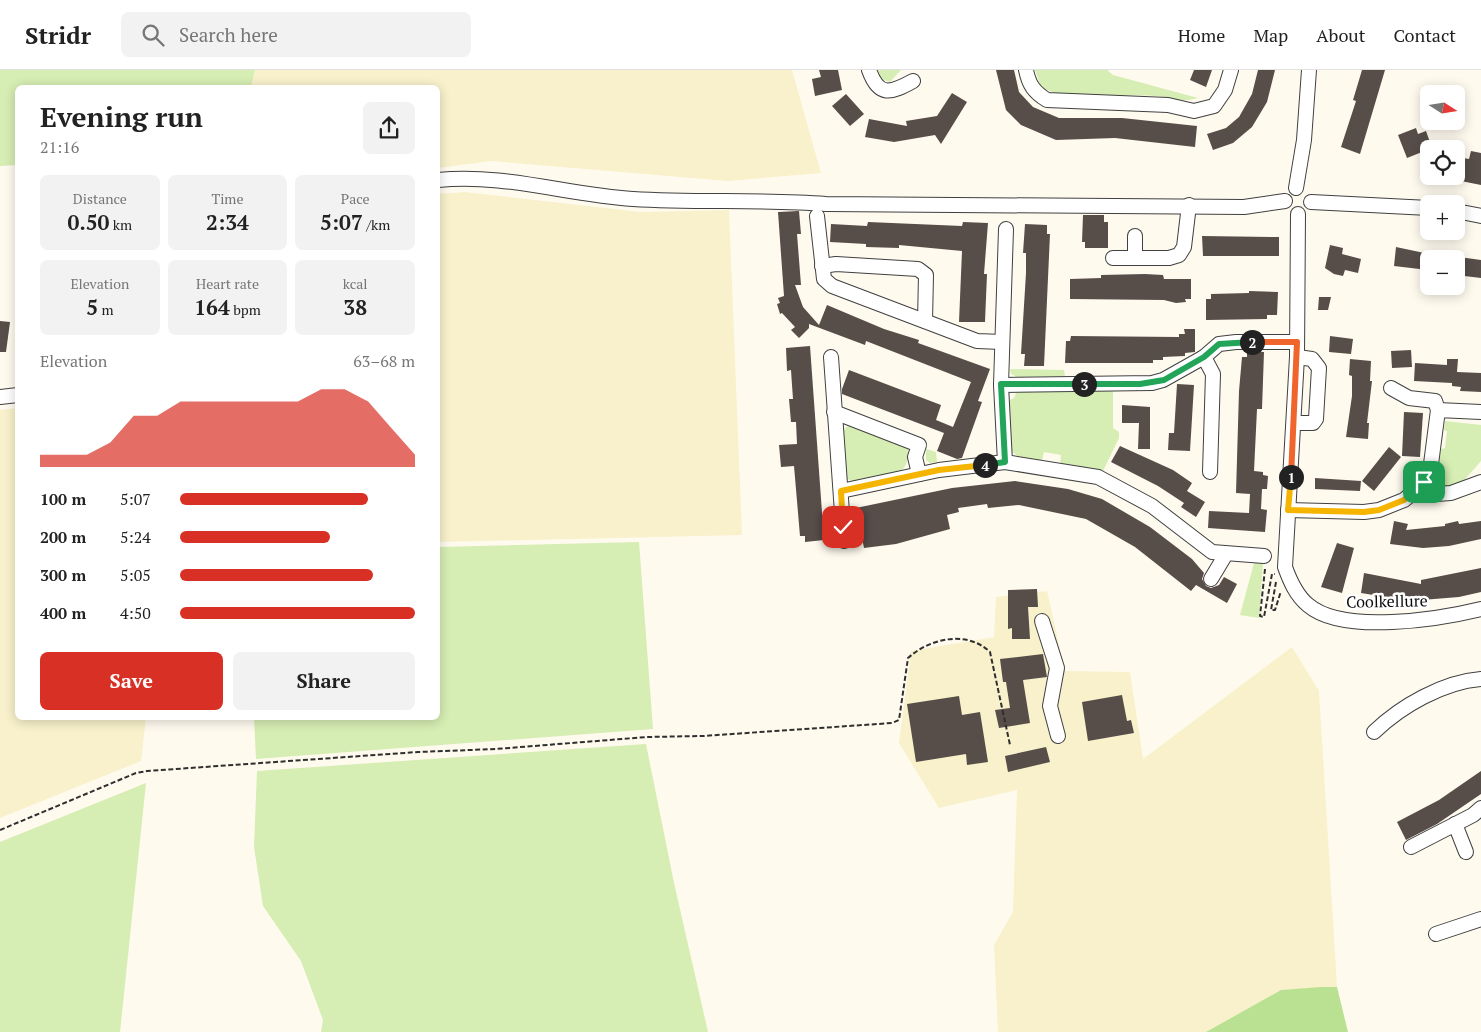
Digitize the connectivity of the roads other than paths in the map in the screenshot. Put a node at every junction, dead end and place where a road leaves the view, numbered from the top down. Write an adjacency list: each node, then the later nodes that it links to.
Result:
1 (869, 70): 5 (street)
2 (1026, 70): 3 (street)
3 (1231, 70)
4 (1309, 70): 7 (street)
5 (913, 81)
6 (440, 180): 10 (street)
7 (1296, 188): 8 (street); 9 (street)
8 (1285, 201): 10 (street); 13 (street)
9 (1311, 202): 11 (street); 13 (street)
10 (1189, 205): 19 (street)
11 (1420, 208)
12 (1465, 213): 15 (street)
13 (1298, 214): 23 (street, Coolkellure)
14 (817, 216): 20 (street)
15 (1481, 216)
16 (1006, 229): 22 (street)
17 (1135, 236): 19 (street)
18 (1113, 258): 19 (street)
19 (1135, 258)
20 (822, 266): 21 (street); 21 (street)
21 (925, 321): 22 (street)
22 (1002, 342): 27 (street)
23 (1297, 342): 25 (street); 26 (street, Coolkellure)
24 (831, 357): 32 (street)
25 (1204, 357): 27 (street); 36 (street)
26 (1297, 357): 34 (street, Coolkellure); 34 (street)
27 (1001, 384): 35 (street)
28 (1391, 388): 31 (street)
29 (15, 395): 30 (street)
30 (0, 397)
31 (1438, 410): 33 (street); 39 (street)
32 (834, 412): 37 (street); 40 (street)
33 (1481, 412)
34 (1294, 423): 41 (street, Coolkellure)
35 (1005, 462): 37 (street); 43 (street)
36 (1210, 472)
37 (919, 474): 40 (street)
38 (1481, 482): 39 (street)
39 (1422, 489): 41 (street)
40 (841, 491): 42 (street)
41 (1288, 510): 46 (street, Coolkellure)
42 (844, 540)
43 (1226, 554): 44 (street); 45 (street)
44 (1265, 559)
45 (1211, 579)
46 (1481, 608)
47 (1042, 621): 50 (street)
48 (1481, 679): 49 (street)
49 (1374, 732)
50 (1058, 736)
51 (1481, 808): 52 (street)
52 (1455, 824): 53 (street); 54 (street)
53 (1412, 847)
54 (1466, 852)
55 (1481, 919): 56 (street)
56 (1436, 934)

